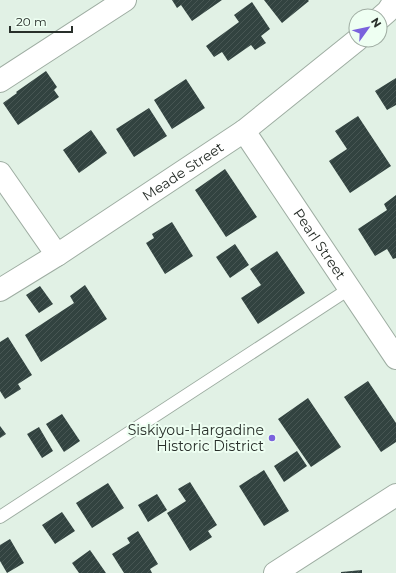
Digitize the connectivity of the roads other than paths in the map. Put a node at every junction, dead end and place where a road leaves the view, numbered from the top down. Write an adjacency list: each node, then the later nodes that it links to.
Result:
1 (126, 0): 5 (street)
2 (395, 0): 3 (street)
3 (388, 10)
4 (348, 47): 6 (street, Meade Street)
5 (0, 81)
6 (244, 131): 8 (street, Meade Street); 9 (street, Pearl Street)
7 (0, 173): 8 (street)
8 (57, 255): 10 (street, Meade Street)
9 (349, 289): 11 (street, Pearl Street); 13 (lane)
10 (0, 290)
11 (396, 358)
12 (396, 495): 14 (street)
13 (0, 517)
14 (275, 573)

